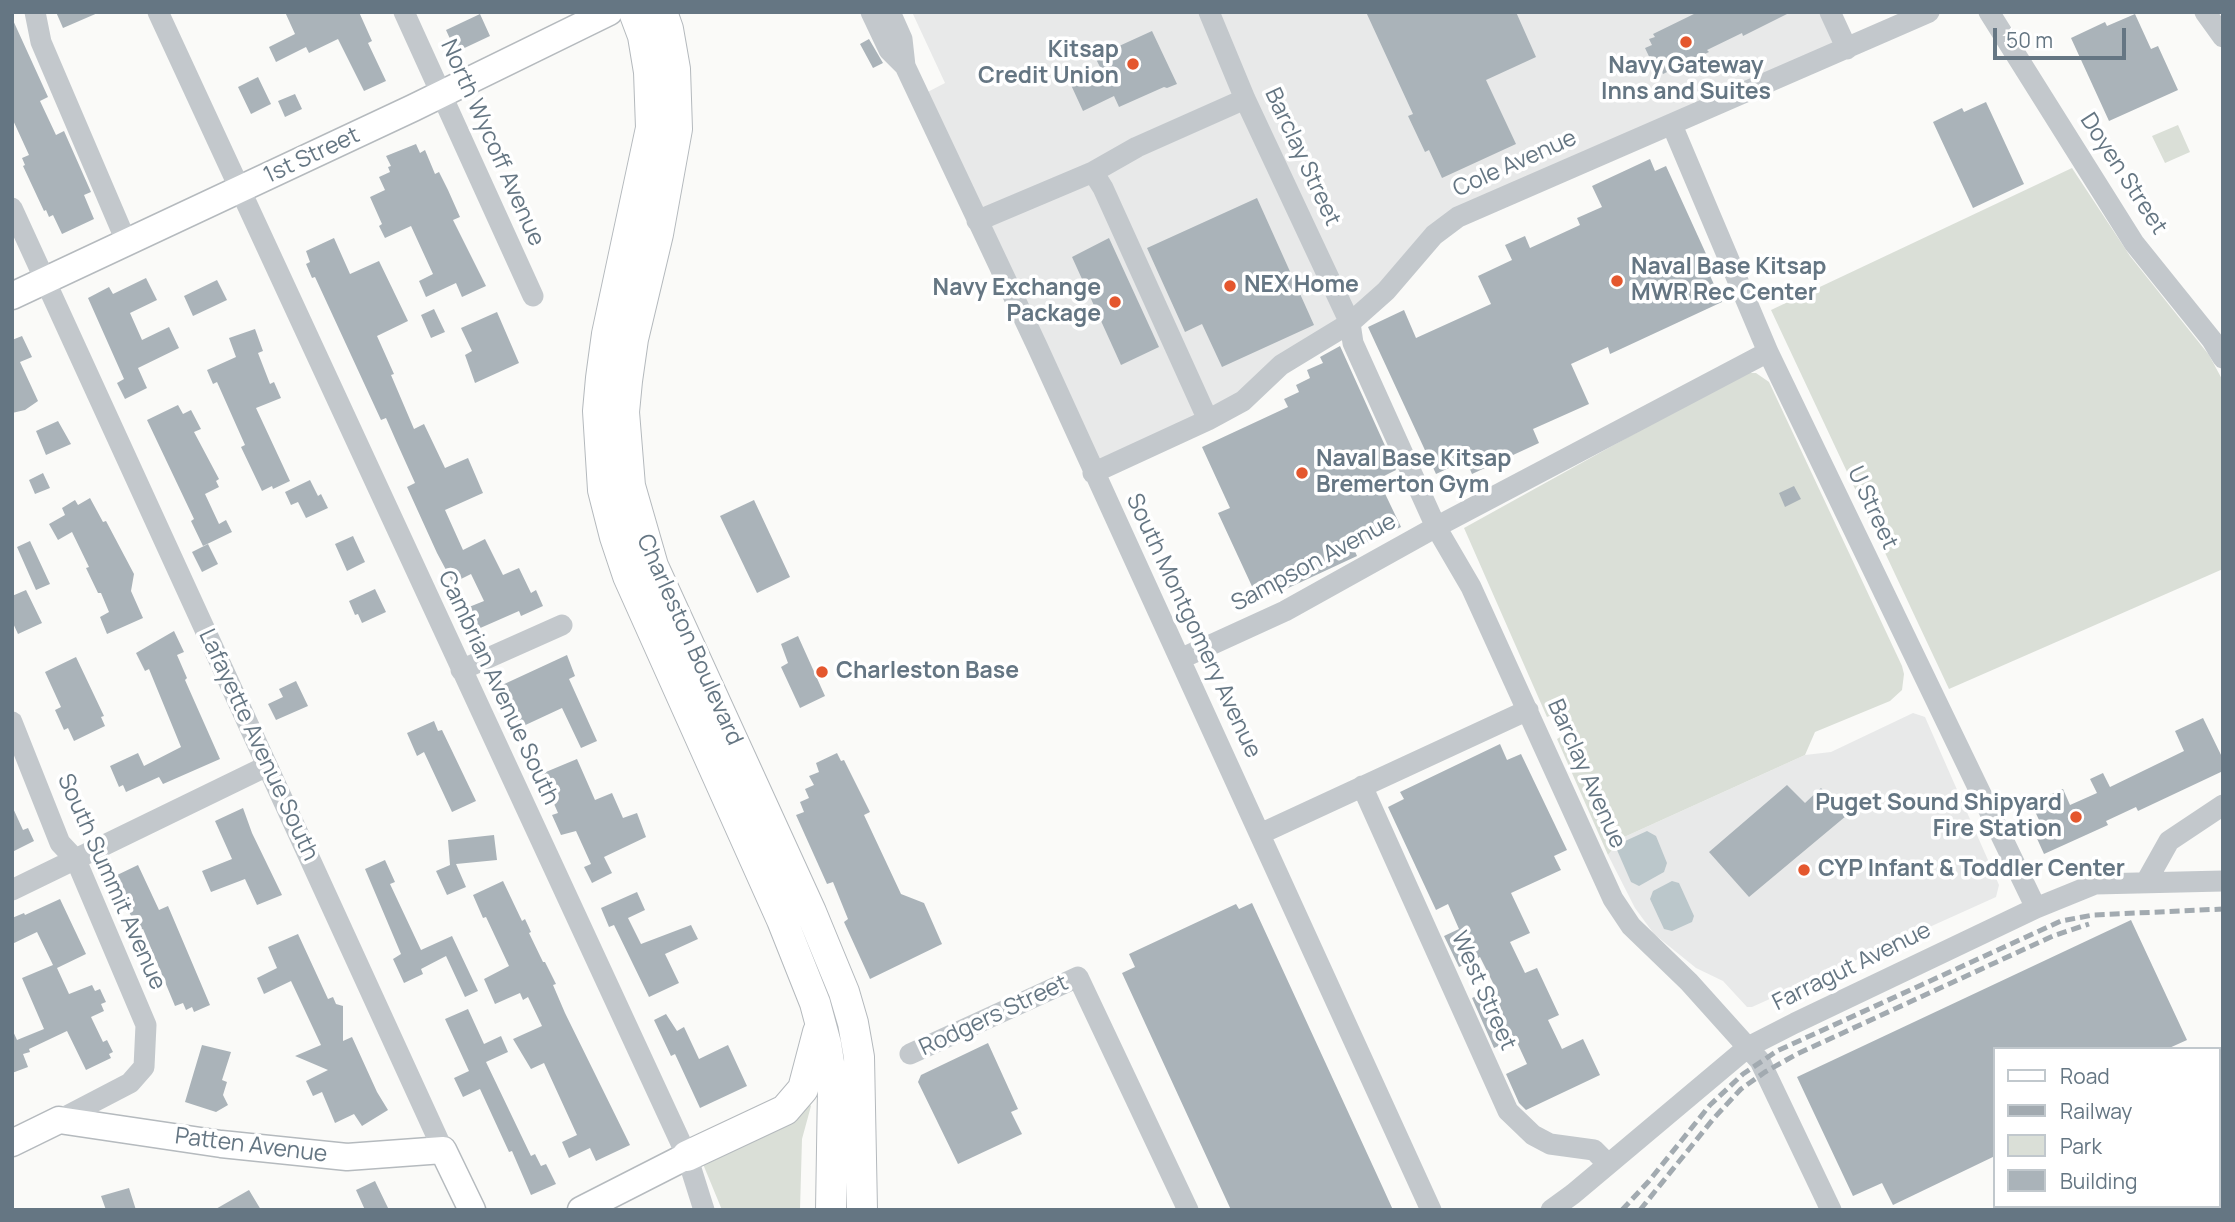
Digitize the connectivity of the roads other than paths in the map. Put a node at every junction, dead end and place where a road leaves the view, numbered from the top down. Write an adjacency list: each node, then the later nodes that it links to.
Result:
1 (35, 12): 24 (street)
2 (158, 12): 21 (street, Cambrian Avenue South)
3 (404, 12): 17 (street, North Wycoff Avenue)
4 (609, 12): 17 (main road, 1st Street)
5 (634, 12): 48 (highway, Charleston Boulevard)
6 (662, 12): 60 (highway, Charleston Boulevard)
7 (871, 12): 16 (street, South Montgomery Avenue)
8 (890, 12): 16 (street, South Montgomery Avenue)
9 (1209, 12): 18 (street, Barclay Street)
10 (1830, 12): 15 (street)
11 (1929, 12): 15 (street, Cole Avenue)
12 (1989, 12): 30 (street, Doyen Street)
13 (2205, 12): 14 (street)
14 (2223, 37)
15 (1847, 48): 19 (street, Cole Avenue)
16 (905, 66): 23 (street, South Montgomery Avenue)
17 (441, 94): 21 (main road, 1st Street); 27 (street, North Wycoff Avenue)
18 (1245, 99): 20 (street); 28 (street, Barclay Street)
19 (1672, 125): 28 (street, Cole Avenue); 29 (street, U Street)
20 (1093, 172): 23 (street); 31 (street)
21 (240, 190): 24 (main road, 1st Street); 36 (street, Cambrian Avenue South)
22 (12, 208): 25 (street, Lafayette Avenue South)
23 (977, 221): 32 (street, South Montgomery Avenue)
24 (126, 240): 25 (main road, 1st Street)
25 (45, 279): 26 (main road, 1st Street); 39 (street, Lafayette Avenue South)
26 (12, 296)
27 (533, 296)
28 (1350, 323): 31 (street, Cole Avenue); 33 (street, Barclay Avenue)
29 (1768, 352): 33 (street, Sampson Avenue); 47 (street, U Street)
30 (2223, 358)
31 (1208, 420): 32 (street, Cole Avenue)
32 (1094, 473): 35 (street, South Montgomery Avenue)
33 (1436, 527): 35 (street, Sampson Avenue); 37 (street, Barclay Avenue)
34 (562, 625): 36 (street)
35 (1180, 659): 42 (street, South Montgomery Avenue)
36 (461, 670): 54 (street, Cambrian Avenue South)
37 (1528, 710): 40 (street); 49 (street, Barclay Avenue)
38 (12, 722): 43 (street, South Summit Avenue)
39 (267, 766): 43 (street); 53 (street, Lafayette Avenue South)
40 (1362, 786): 42 (street); 55 (street, West Street)
41 (2223, 804): 45 (street)
42 (1260, 834): 62 (street, South Montgomery Avenue)
43 (76, 860): 46 (street); 51 (street, South Summit Avenue)
44 (2223, 881): 45 (street, Farragut Avenue)
45 (2146, 882): 47 (street, Farragut Avenue)
46 (12, 890)
47 (2036, 908): 49 (street, Farragut Avenue)
48 (820, 1021): 54 (highway); 59 (highway, Charleston Boulevard)
49 (1748, 1047): 55 (street, Farragut Avenue); 64 (street, Barclay Avenue)
50 (910, 1054): 61 (street, Rodgers Street)
51 (59, 1120): 52 (main road); 53 (main road, Patten Avenue)
52 (12, 1143)
53 (443, 1150): 56 (main road, Lafayette Avenue South)
54 (687, 1156): 57 (main road); 58 (street, Cambrian Avenue South)
55 (1608, 1164): 63 (street, Farragut Avenue)
56 (472, 1210)
57 (582, 1210)
58 (704, 1210)
59 (831, 1210)
60 (862, 1210)
61 (1188, 1210)
62 (1431, 1210)
63 (1551, 1210)
64 (1831, 1210)

